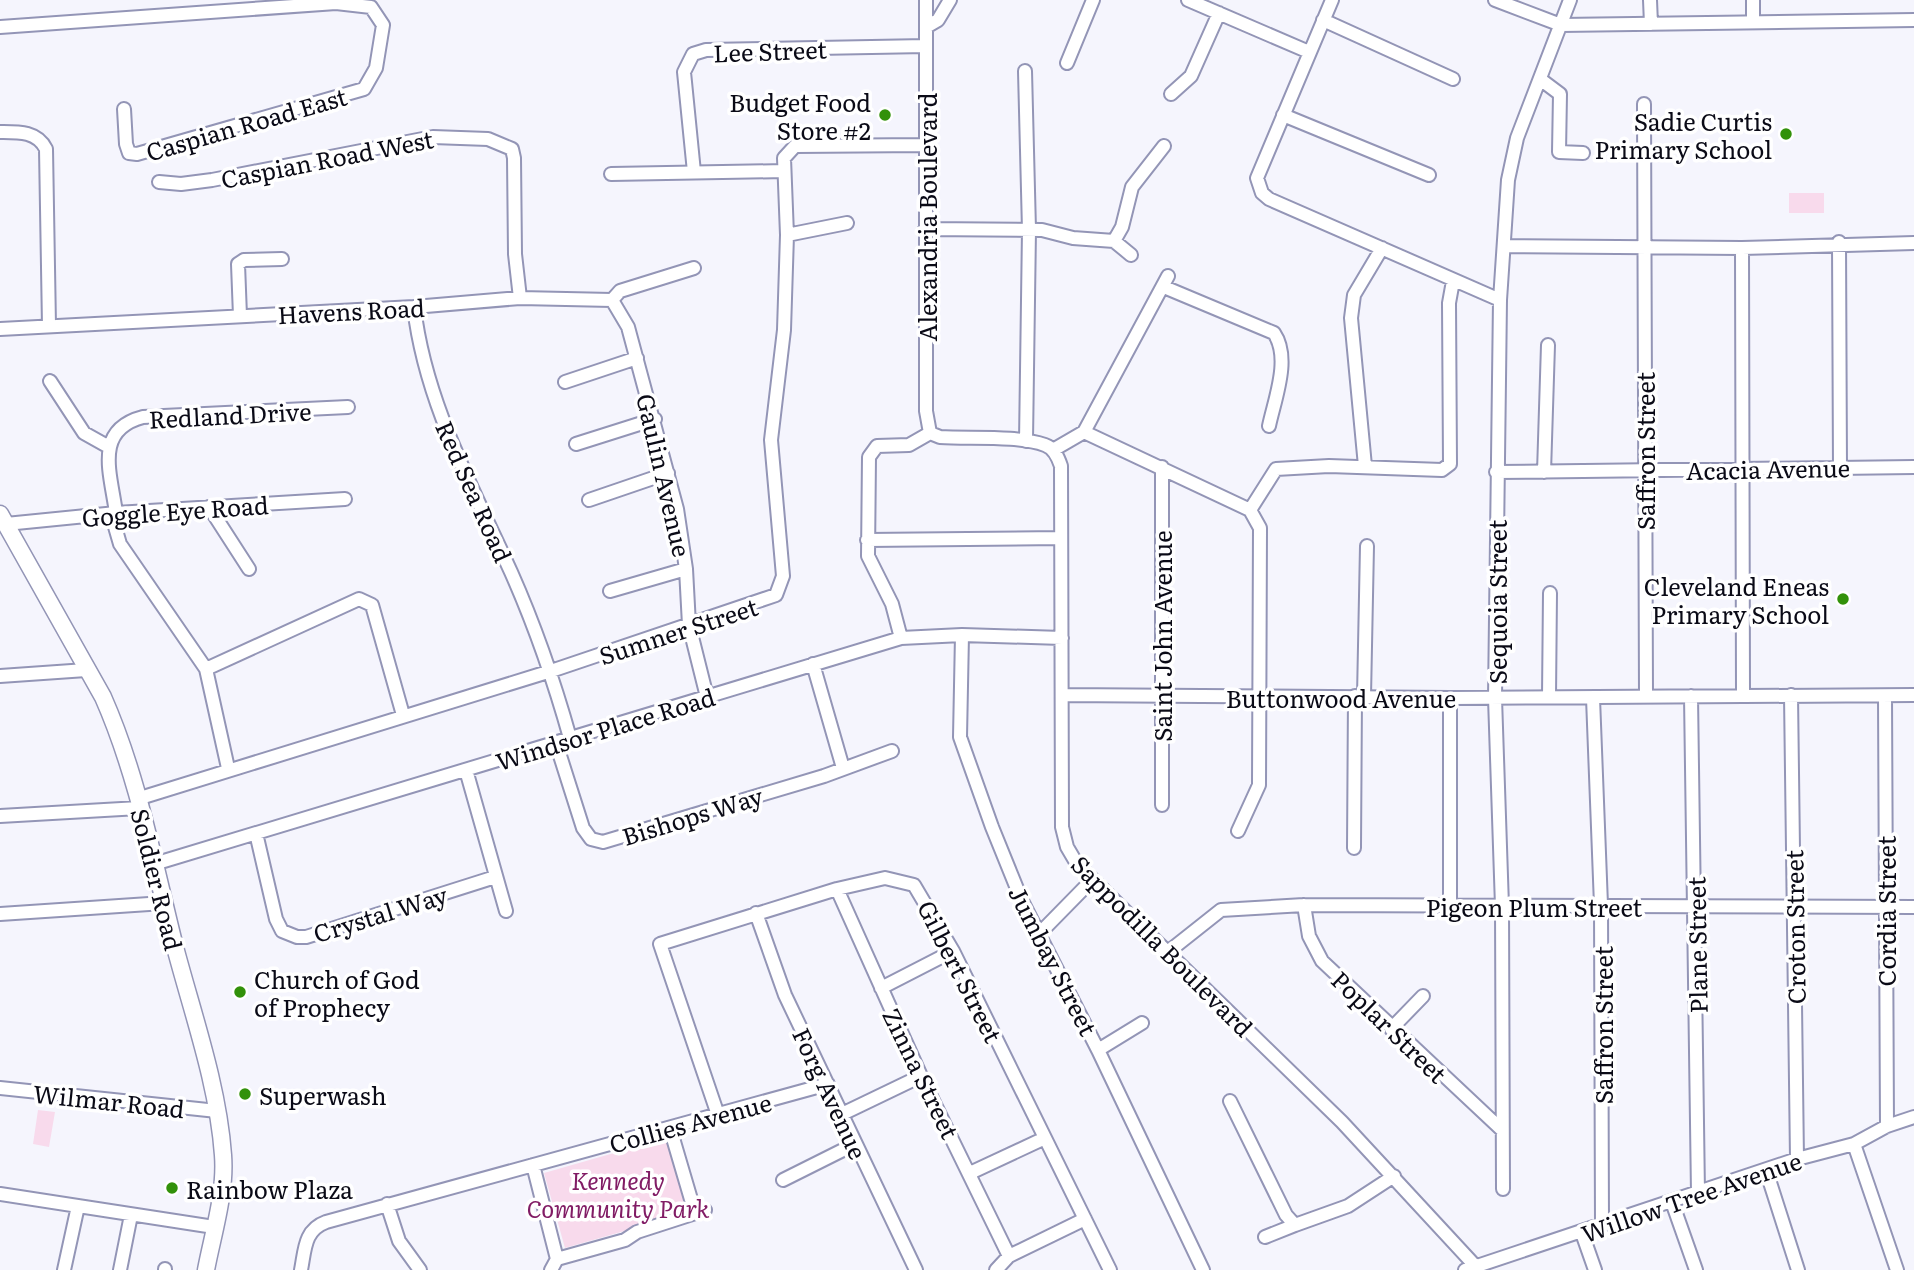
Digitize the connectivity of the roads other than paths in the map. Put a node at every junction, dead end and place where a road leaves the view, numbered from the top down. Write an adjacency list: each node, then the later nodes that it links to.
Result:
1 (926, 0): 18 (street, Alexandria Boulevard)
2 (950, 0): 18 (street)
3 (1093, 0): 21 (street)
4 (1188, 0): 11 (street)
5 (1332, 0): 12 (street)
6 (1495, 0): 16 (street)
7 (1570, 0): 16 (street, Sequoia Street)
8 (1650, 0): 15 (street)
9 (1753, 0): 14 (street)
10 (242, 5): 17 (street, Caspian Road East); 27 (street, Caspian Road East)
11 (1219, 13): 20 (street); 25 (street)
12 (1323, 20): 20 (street); 23 (street)
13 (1914, 20): 14 (street)
14 (1752, 22): 15 (street)
15 (1651, 24): 16 (street)
16 (1561, 25): 24 (street, Sequoia Street)
17 (0, 27)
18 (926, 27): 19 (street, Alexandria Boulevard)
19 (926, 46): 30 (street, Alexandria Boulevard); 34 (street, Lee Street)
20 (1309, 52): 28 (street)
21 (1068, 63)
22 (1025, 71): 40 (street)
23 (1453, 79)
24 (1540, 79): 32 (street); 45 (street, Sequoia Street)
25 (1171, 94)
26 (1644, 104): 47 (street, Saffron Street)
27 (124, 108)
28 (1283, 115): 36 (street); 46 (street)
29 (0, 132): 58 (street)
30 (925, 145): 33 (street); 39 (street, Alexandria Boulevard)
31 (1164, 146): 42 (street)
32 (1583, 153)
33 (784, 171): 34 (street); 41 (street, Sumner Street)
34 (694, 172): 35 (street)
35 (611, 174)
36 (1429, 176)
37 (159, 182): 53 (street, Caspian Road West)
38 (848, 223): 41 (street)
39 (925, 229): 40 (street); 68 (street, Alexandria Boulevard)
40 (1029, 230): 42 (street); 69 (street)
41 (787, 235): 95 (street, Sumner Street)
42 (1114, 242): 49 (street)
43 (1839, 242): 44 (street); 48 (street); 76 (street)
44 (1914, 243)
45 (1505, 246): 47 (street); 55 (street, Sequoia Street)
46 (1382, 248): 52 (street); 73 (street)
47 (1644, 248): 48 (street); 78 (street, Saffron Street)
48 (1742, 248): 77 (street)
49 (1131, 255)
50 (282, 259): 57 (street)
51 (695, 268): 54 (street)
52 (1453, 281): 55 (street); 73 (street)
53 (520, 298): 54 (street, Havens Road); 56 (street, Havens Road)
54 (612, 300): 61 (street, Gaulin Avenue)
55 (1500, 300): 80 (street, Sequoia Street)
56 (414, 307): 57 (street, Havens Road); 102 (street, Red Sea Road)
57 (240, 316): 58 (street, Havens Road)
58 (50, 326): 59 (street, Havens Road)
59 (0, 328)
60 (1548, 345): 79 (street)
61 (637, 358): 63 (street); 65 (street, Gaulin Avenue)
62 (50, 381): 71 (street)
63 (565, 382)
64 (348, 407): 71 (street, Redland Drive)
65 (655, 419): 70 (street); 81 (street, Gaulin Avenue)
66 (1269, 426): 67 (street)
67 (1084, 432): 72 (street); 74 (street)
68 (930, 433): 69 (street); 89 (street)
69 (1026, 441): 72 (street)
70 (576, 444)
71 (109, 447): 86 (street)
72 (1053, 450): 88 (street, Sappodilla Boulevard)
73 (1365, 466): 85 (street)
74 (1162, 467): 85 (street); 105 (street, Saint John Avenue)
75 (1914, 467): 76 (street, Acacia Avenue)
76 (1840, 468): 77 (street, Acacia Avenue)
77 (1743, 469): 78 (street, Acacia Avenue); 111 (street)
78 (1643, 470): 79 (street, Acacia Avenue); 115 (street, Saffron Street)
79 (1544, 471): 80 (street, Acacia Avenue)
80 (1496, 472): 117 (street, Sequoia Street)
81 (668, 473): 83 (street); 92 (street, Gaulin Avenue)
82 (345, 499): 84 (street, Goggle Eye Road)
83 (589, 500)
84 (209, 507): 86 (street, Goggle Eye Road); 91 (street)
85 (1250, 510): 114 (street)
86 (113, 513): 87 (street, Goggle Eye Road); 100 (street)
87 (3, 519): 101 (main road, Soldier Road)
88 (1061, 538): 89 (street); 98 (street, Sappodilla Boulevard)
89 (867, 540): 97 (street)
90 (1367, 546): 108 (street)
91 (249, 569)
92 (686, 569): 93 (street); 95 (street, Gaulin Avenue)
93 (610, 591)
94 (1550, 593): 109 (street)
95 (689, 625): 102 (street, Sumner Street); 113 (street, Gaulin Avenue)
96 (962, 635): 97 (street, Windsor Place Road); 98 (street, Windsor Place Road); 148 (street, Jumbay Street)
97 (901, 638): 99 (street, Windsor Place Road)
98 (1062, 638): 104 (street, Sappodilla Boulevard)
99 (813, 664): 113 (street, Windsor Place Road); 124 (street)
100 (206, 669): 119 (street); 123 (street)
101 (86, 670): 103 (street); 126 (main road, Soldier Road)
102 (551, 671): 119 (street, Sumner Street); 120 (street, Red Sea Road)
103 (0, 676)
104 (1062, 695): 105 (street, Buttonwood Avenue); 134 (street, Sappodilla Boulevard)
105 (1161, 695): 114 (street, Buttonwood Avenue); 127 (street, Saint John Avenue)
106 (1791, 695): 111 (street, Buttonwood Avenue); 112 (street, Buttonwood Avenue); 137 (street, Croton Street)
107 (1914, 695): 112 (street, Buttonwood Avenue)
108 (1359, 696): 114 (street, Buttonwood Avenue); 116 (street, Buttonwood Avenue); 131 (street)
109 (1549, 696): 117 (street, Buttonwood Avenue); 118 (street, Buttonwood Avenue)
110 (1692, 696): 111 (street, Buttonwood Avenue); 115 (street, Buttonwood Avenue); 140 (street, Plane Street)
111 (1743, 696)
112 (1885, 696): 144 (street, Cordia Street)
113 (707, 697): 120 (street, Windsor Place Road)
114 (1259, 697): 129 (street)
115 (1646, 697): 118 (street, Buttonwood Avenue)
116 (1450, 698): 117 (street, Buttonwood Avenue); 142 (street)
117 (1495, 698): 141 (street, Sequoia Street)
118 (1593, 698): 139 (street, Saffron Street)
119 (403, 715): 123 (street, Sumner Street)
120 (570, 738): 121 (street, Windsor Place Road)
121 (556, 743): 124 (street, Bishops Way); 125 (street, Windsor Place Road)
122 (892, 751): 124 (street, Bishops Way)
123 (229, 768): 126 (street, Sumner Street)
124 (843, 768)
125 (466, 770): 130 (street, Windsor Place Road); 133 (street)
126 (138, 804): 128 (street, Sumner Street); 132 (main road, Soldier Road)
127 (1161, 805)
128 (0, 816)
129 (1238, 831)
130 (256, 833): 132 (street, Windsor Place Road); 133 (street, Crystal Way)
131 (1354, 848)
132 (154, 864): 136 (main road, Soldier Road)
133 (495, 877): 145 (street)
134 (1092, 880): 148 (street); 150 (street, Sappodilla Boulevard)
135 (837, 888): 146 (street, Gilbert Street); 149 (street, Gilbert Street); 151 (street, Zinna Street)
136 (164, 904): 147 (street); 160 (main road, Soldier Road)
137 (1794, 904): 140 (street, Pigeon Plum Street); 144 (street, Pigeon Plum Street); 170 (street, Croton Street)
138 (1304, 905): 142 (street, Pigeon Plum Street); 150 (street, Pigeon Plum Street); 154 (street, Poplar Street)
139 (1601, 905): 140 (street, Pigeon Plum Street); 141 (street, Pigeon Plum Street); 185 (street, Saffron Street)
140 (1696, 905): 177 (street, Plane Street)
141 (1502, 906): 142 (street, Pigeon Plum Street); 166 (street, Sequoia Street)
142 (1450, 907)
143 (1914, 907): 144 (street, Pigeon Plum Street)
144 (1885, 908): 164 (street, Cordia Street)
145 (506, 911)
146 (756, 913): 157 (street, Forg Avenue); 162 (street, Gilbert Street)
147 (0, 914)
148 (1040, 933): 155 (street, Jumbay Street)
149 (953, 951): 151 (street); 167 (street, Gilbert Street)
150 (1168, 951): 174 (street, Sappodilla Boulevard)
151 (881, 988): 156 (street, Zinna Street)
152 (1423, 996): 154 (street)
153 (1142, 1023): 155 (street)
154 (1391, 1028): 166 (street, Poplar Street)
155 (1098, 1050): 200 (street, Jumbay Street)
156 (921, 1076): 161 (street); 173 (street, Zinna Street)
157 (828, 1084): 161 (street, Forg Avenue); 162 (street, Collies Avenue)
158 (0, 1088): 160 (street, Wilmar Road)
159 (1230, 1101): 184 (street)
160 (217, 1111): 186 (main road, Soldier Road)
161 (842, 1114): 168 (street, Forg Avenue)
162 (718, 1115): 165 (street, Collies Avenue)
163 (1914, 1117): 164 (street, Willow Tree Avenue)
164 (1887, 1126): 169 (street, Willow Tree Avenue)
165 (670, 1128): 171 (street, Collies Avenue); 190 (street)
166 (1502, 1130): 176 (street, Sequoia Street)
167 (1045, 1138): 173 (street); 183 (street, Gilbert Street)
168 (855, 1144): 175 (street); 197 (street, Forg Avenue)
169 (1854, 1144): 170 (street, Willow Tree Avenue); 204 (street)
170 (1797, 1159): 172 (street, Willow Tree Avenue)
171 (533, 1165): 180 (street, Collies Avenue); 190 (street)
172 (1766, 1170): 177 (street, Willow Tree Avenue); 203 (street)
173 (970, 1173): 189 (street, Zinna Street)
174 (1394, 1175): 184 (street); 191 (street, Sappodilla Boulevard)
175 (783, 1180)
176 (1503, 1189)
177 (1698, 1193): 179 (street, Willow Tree Avenue)
178 (0, 1194): 181 (street)
179 (1672, 1202): 185 (street, Willow Tree Avenue); 202 (street)
180 (387, 1205): 195 (street, Collies Avenue); 196 (street)
181 (78, 1206): 182 (street); 192 (street)
182 (131, 1215): 186 (street); 193 (street)
183 (1084, 1219): 189 (street); 199 (street, Gilbert Street)
184 (1295, 1226): 188 (street)
185 (1602, 1226): 187 (street, Willow Tree Avenue)
186 (214, 1227): 194 (main road, Soldier Road)
187 (1582, 1233): 191 (street, Willow Tree Avenue); 201 (street)
188 (1265, 1237)
189 (1009, 1256): 198 (street)
190 (554, 1264)
191 (1473, 1269)
192 (64, 1270)
193 (120, 1270)
194 (206, 1270)
195 (301, 1270)
196 (420, 1270)
197 (916, 1270)
198 (996, 1270)
199 (1110, 1270)
200 (1203, 1270)
201 (1595, 1270)
202 (1696, 1270)
203 (1798, 1270)
204 (1897, 1270)

